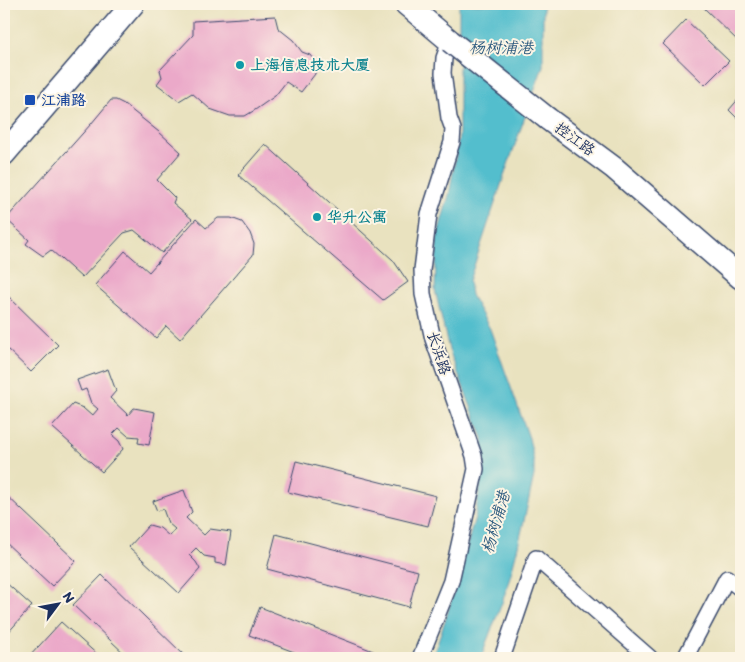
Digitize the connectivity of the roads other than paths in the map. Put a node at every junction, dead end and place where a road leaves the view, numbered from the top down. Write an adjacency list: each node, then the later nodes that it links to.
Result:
1 (133, 4): 4 (main road)
2 (406, 4): 3 (main road, 控江路)
3 (450, 41): 5 (main road, 控江路, bridge); 7 (street, 长浜路)
4 (4, 154)
5 (741, 278)
6 (741, 589): 10 (street)
7 (420, 658)
8 (502, 658): 9 (street)
9 (650, 658)
10 (685, 658)

